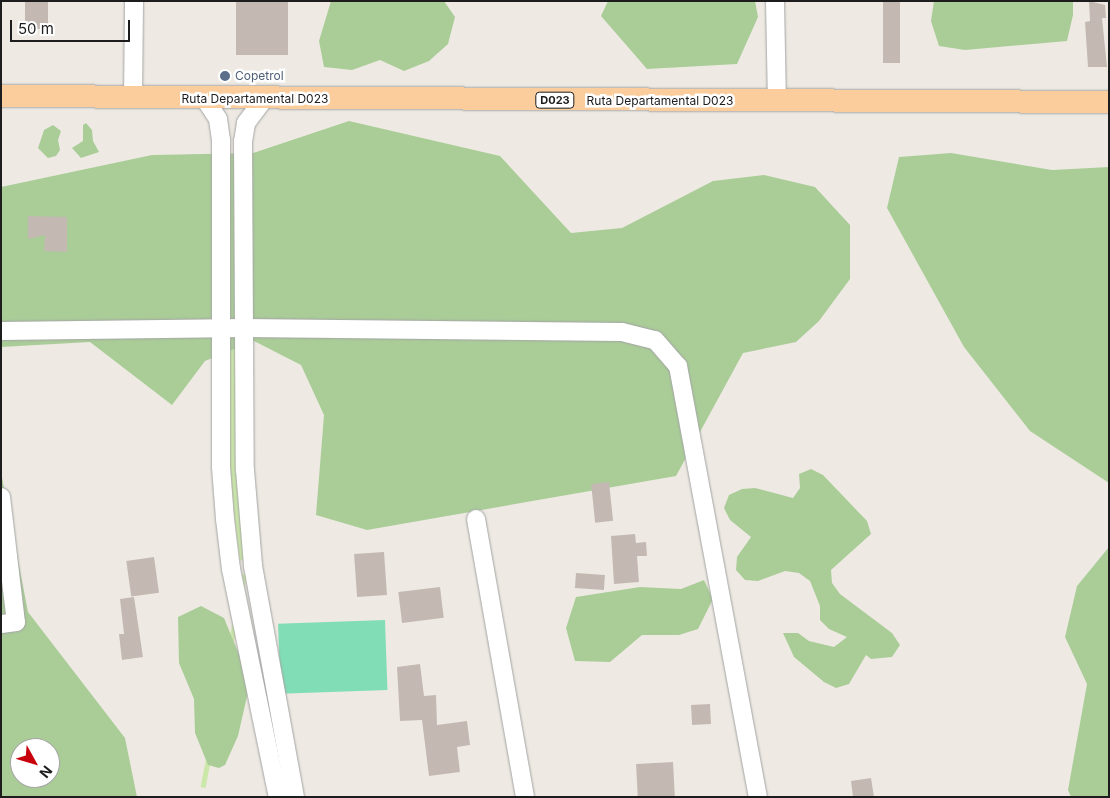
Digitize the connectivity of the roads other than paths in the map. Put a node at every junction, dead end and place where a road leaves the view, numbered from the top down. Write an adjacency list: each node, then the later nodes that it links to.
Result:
1 (134, 1): 4 (street)
2 (775, 1): 7 (street)
3 (1, 96): 4 (main road, Ruta Departamental D023 / D023)
4 (133, 99): 5 (main road, Ruta Departamental D023 / D023)
5 (205, 99): 6 (main road, Ruta Departamental D023 / D023); 10 (street)
6 (264, 99): 7 (main road, Ruta Departamental D023 / D023); 9 (street)
7 (777, 101): 8 (main road, Ruta Departamental D023 / D023)
8 (1109, 102)
9 (244, 328): 10 (street); 14 (street); 20 (street)
10 (221, 329): 11 (street); 15 (street)
11 (1, 331)
12 (1, 497): 16 (street)
13 (476, 520): 19 (street)
14 (253, 566): 15 (street); 18 (street)
15 (231, 569): 17 (street)
16 (1, 624)
17 (278, 797)
18 (295, 797)
19 (525, 797)
20 (758, 797)

